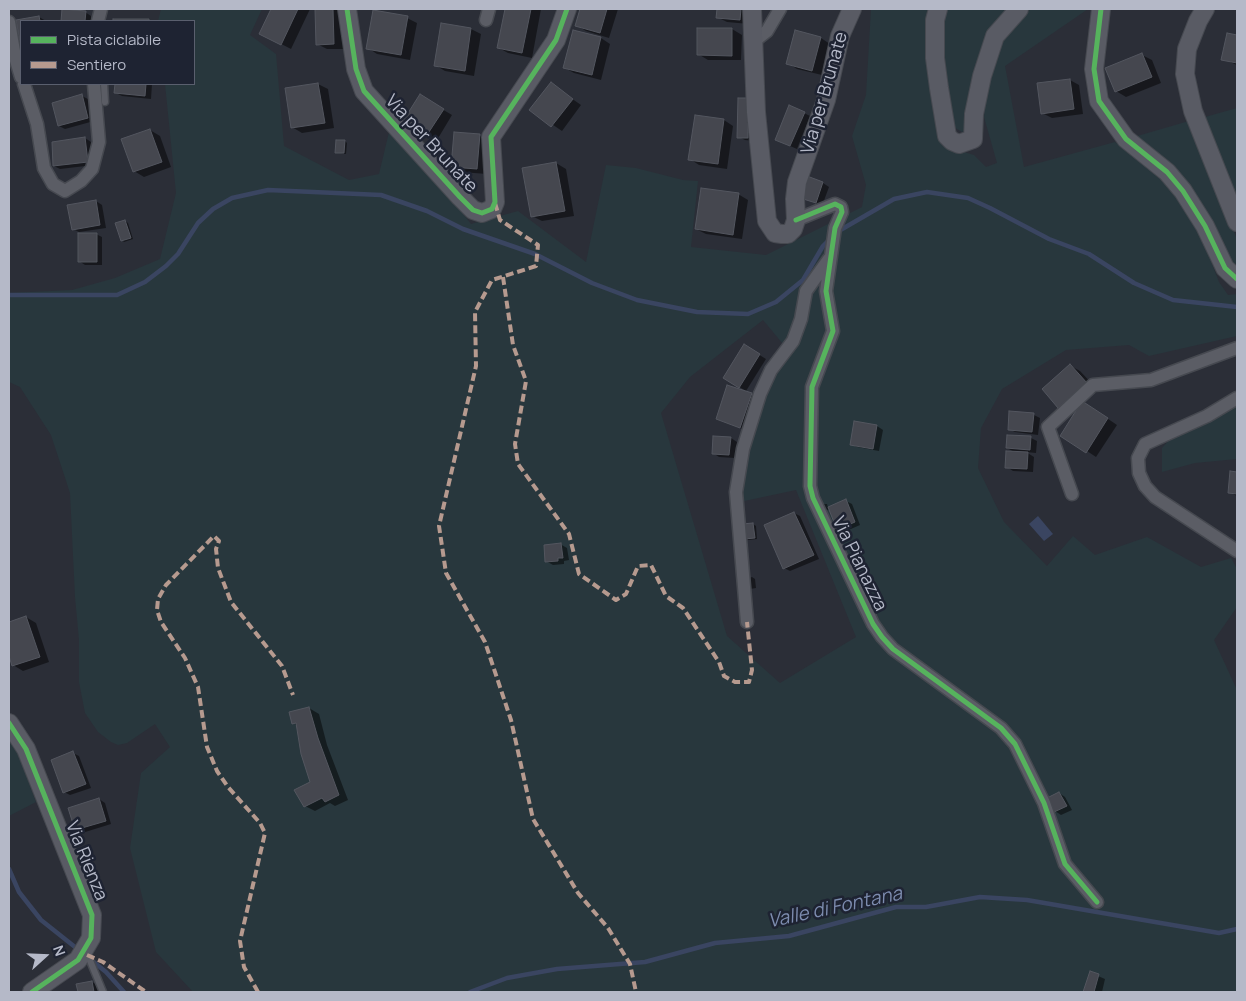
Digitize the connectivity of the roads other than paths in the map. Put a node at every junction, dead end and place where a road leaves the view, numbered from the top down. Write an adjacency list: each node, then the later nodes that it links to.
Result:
1 (347, 9): 2 (street, Via per Brunate)
2 (568, 9)
3 (752, 9): 11 (street)
4 (780, 9): 11 (street)
5 (852, 9): 17 (street, Via per Brunate)
6 (938, 9): 7 (street)
7 (1018, 9)
8 (1101, 9): 20 (street)
9 (1205, 9): 18 (street)
10 (9, 22): 12 (street)
11 (753, 42): 17 (street)
12 (20, 74)
13 (24, 85): 14 (street)
14 (94, 85)
15 (104, 85): 16 (lane)
16 (105, 102)
17 (796, 220): 19 (street, Via Pianazza)
18 (1237, 222)
19 (829, 259): 25 (street, Via Pianazza); 27 (street, Via Pianazza)
20 (1237, 279)
21 (1237, 348): 23 (street)
22 (1237, 398): 24 (street)
23 (1072, 494)
24 (1237, 551)
25 (747, 622)
26 (9, 723): 28 (street, Via Rienza)
27 (1097, 902)
28 (85, 950): 29 (street, Via Rienza); 30 (lane)
29 (32, 992)
30 (103, 992)

